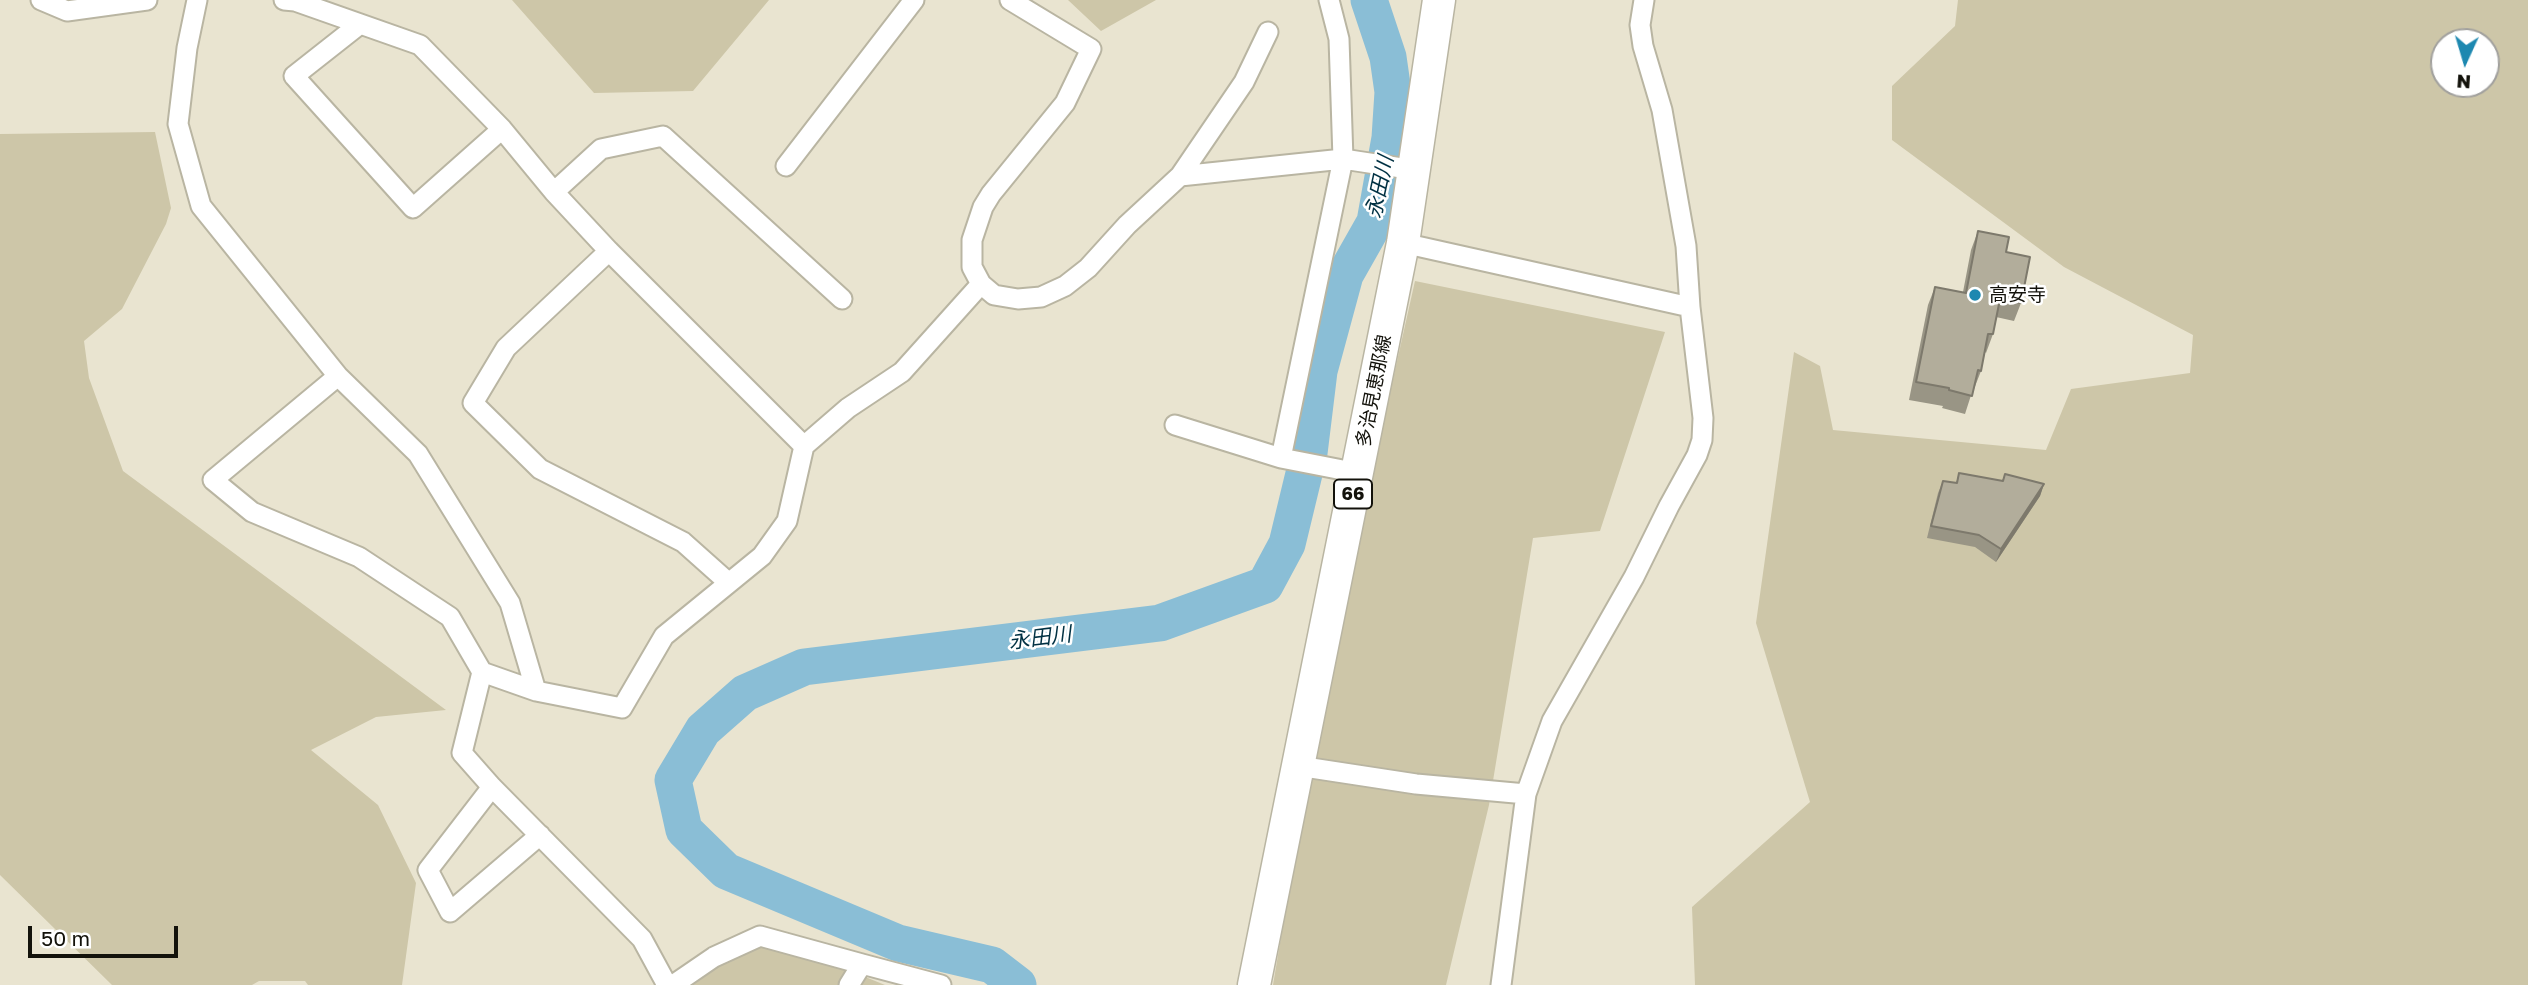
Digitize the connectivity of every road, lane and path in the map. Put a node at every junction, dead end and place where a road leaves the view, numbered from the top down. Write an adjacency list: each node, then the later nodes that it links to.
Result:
1 (41, 0): 2 (street)
2 (148, 0)
3 (197, 0): 24 (street)
4 (284, 0): 5 (street)
5 (295, 0): 11 (street)
6 (914, 0): 15 (street)
7 (1010, 0): 21 (street)
8 (1329, 0): 14 (street)
9 (1440, 0): 16 (main road, 多治見恵那線 / 66)
10 (1644, 0): 23 (street)
11 (360, 24): 13 (street); 13 (street)
12 (1268, 32): 17 (street)
13 (502, 129): 18 (street)
14 (1349, 159): 16 (street); 17 (street); 27 (street)
15 (786, 166)
16 (1410, 169): 19 (main road, 多治見恵那線 / 66)
17 (1180, 176): 21 (street)
18 (554, 192): 20 (street); 22 (street)
19 (1403, 243): 23 (street); 28 (main road, 多治見恵那線 / 66)
20 (608, 250): 26 (street); 29 (street)
21 (981, 284): 26 (street)
22 (842, 299)
23 (1690, 307): 34 (street)
24 (338, 376): 30 (street); 31 (street)
25 (1175, 425): 27 (street)
26 (804, 446): 29 (street)
27 (1286, 458): 28 (street)
28 (1349, 471): 32 (main road, 多治見恵那線 / 66)
29 (729, 583): 31 (street)
30 (482, 672): 31 (street); 33 (street)
31 (536, 691)
32 (1298, 766): 34 (street); 41 (main road, 多治見恵那線 / 66)
33 (492, 787): 35 (street); 35 (street)
34 (1527, 794): 42 (street)
35 (540, 835): 37 (street)
36 (862, 964): 38 (street); 39 (street); 40 (street)
37 (667, 985)
38 (673, 985)
39 (849, 985)
40 (941, 985)
41 (1254, 985)
42 (1501, 985)

